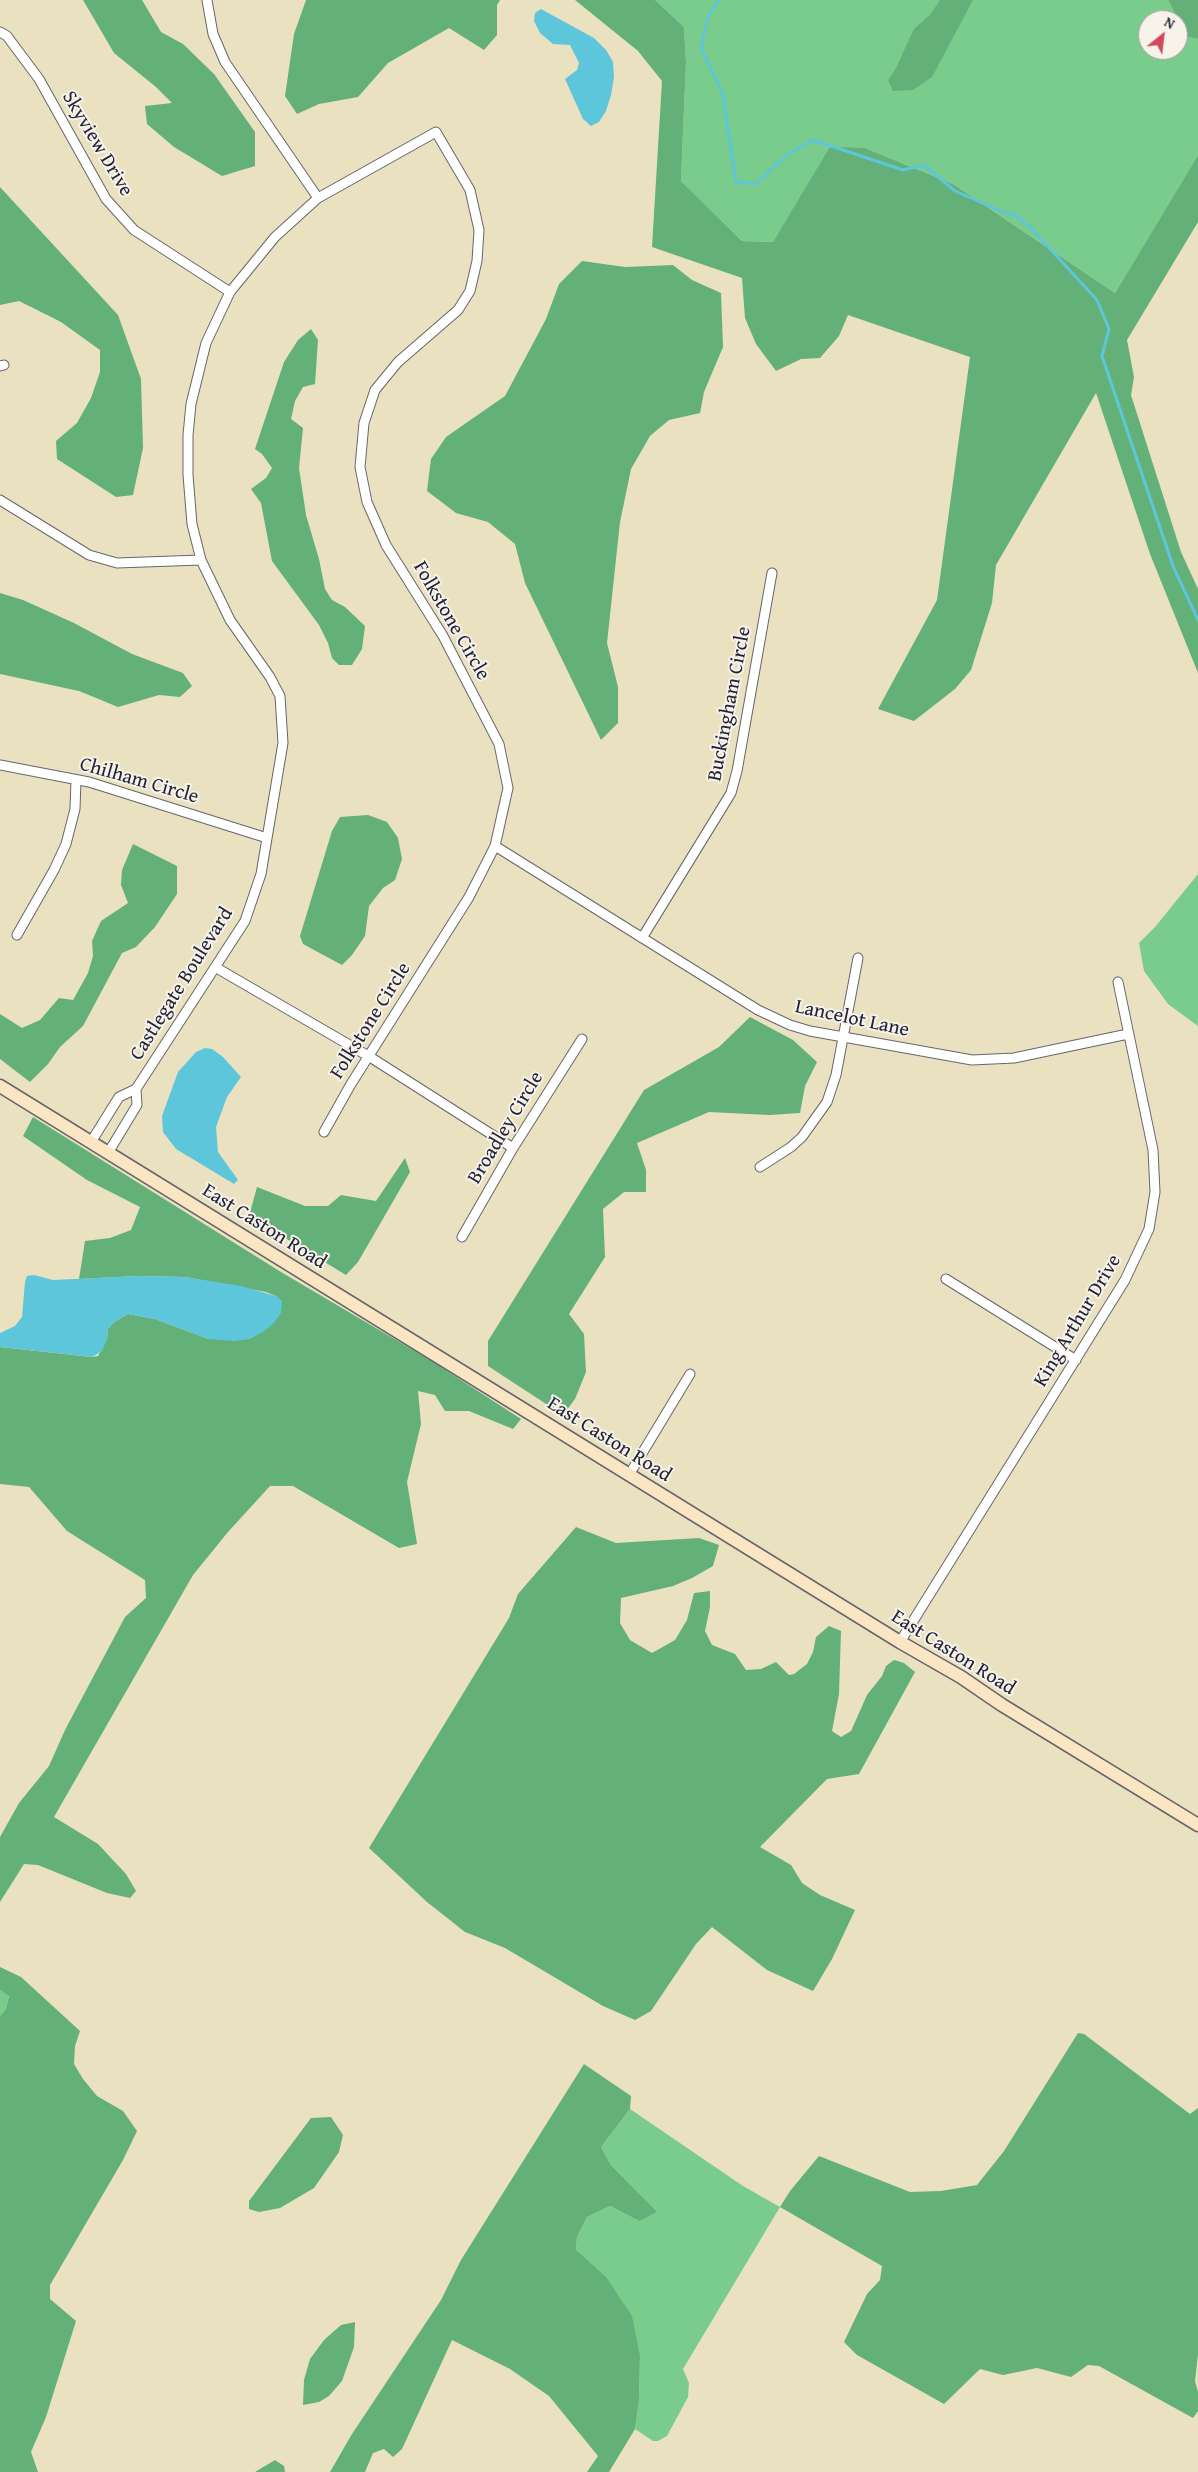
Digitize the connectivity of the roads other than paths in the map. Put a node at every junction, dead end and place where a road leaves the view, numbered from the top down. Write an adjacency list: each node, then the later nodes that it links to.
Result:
1 (207, 0): 4 (street)
2 (0, 32): 5 (street, Skyview Drive)
3 (436, 132): 4 (street, Castlegate Boulevard); 12 (street, Folkstone Circle)
4 (318, 198): 5 (street, Castlegate Boulevard)
5 (230, 292): 7 (street, Castlegate Boulevard)
6 (0, 500): 7 (street)
7 (201, 560): 11 (street, Castlegate Boulevard)
8 (772, 573): 14 (street, Buckingham Circle)
9 (0, 765): 10 (street, Chilham Circle)
10 (76, 780): 11 (street, Chilham Circle); 13 (street)
11 (267, 838): 16 (street, Castlegate Boulevard)
12 (495, 846): 14 (street, Lancelot Lane); 21 (street, Folkstone Circle)
13 (17, 935)
14 (642, 938): 19 (street, Lancelot Lane)
15 (858, 958): 19 (street)
16 (215, 967): 21 (street); 23 (street, Castlegate Boulevard)
17 (1118, 982): 18 (street, King Arthur Drive)
18 (1128, 1034): 19 (street, Lancelot Lane); 31 (street, King Arthur Drive)
19 (844, 1038): 28 (street)
20 (582, 1039): 26 (street, Broadley Circle)
21 (370, 1057): 24 (street, Folkstone Circle); 26 (street)
22 (0, 1086): 25 (street, East Caston Road)
23 (136, 1089): 25 (street, Castlegate Boulevard); 27 (street, Castlegate Boulevard)
24 (324, 1132)
25 (91, 1142): 27 (street, East Caston Road)
26 (513, 1148): 29 (street, Broadley Circle)
27 (108, 1153): 33 (street, East Caston Road)
28 (760, 1167)
29 (462, 1237)
30 (946, 1279): 31 (street)
31 (1076, 1360): 34 (street, King Arthur Drive)
32 (690, 1374): 33 (street)
33 (629, 1475): 34 (street, East Caston Road)
34 (900, 1642): 35 (street, East Caston Road)
35 (1198, 1825)

